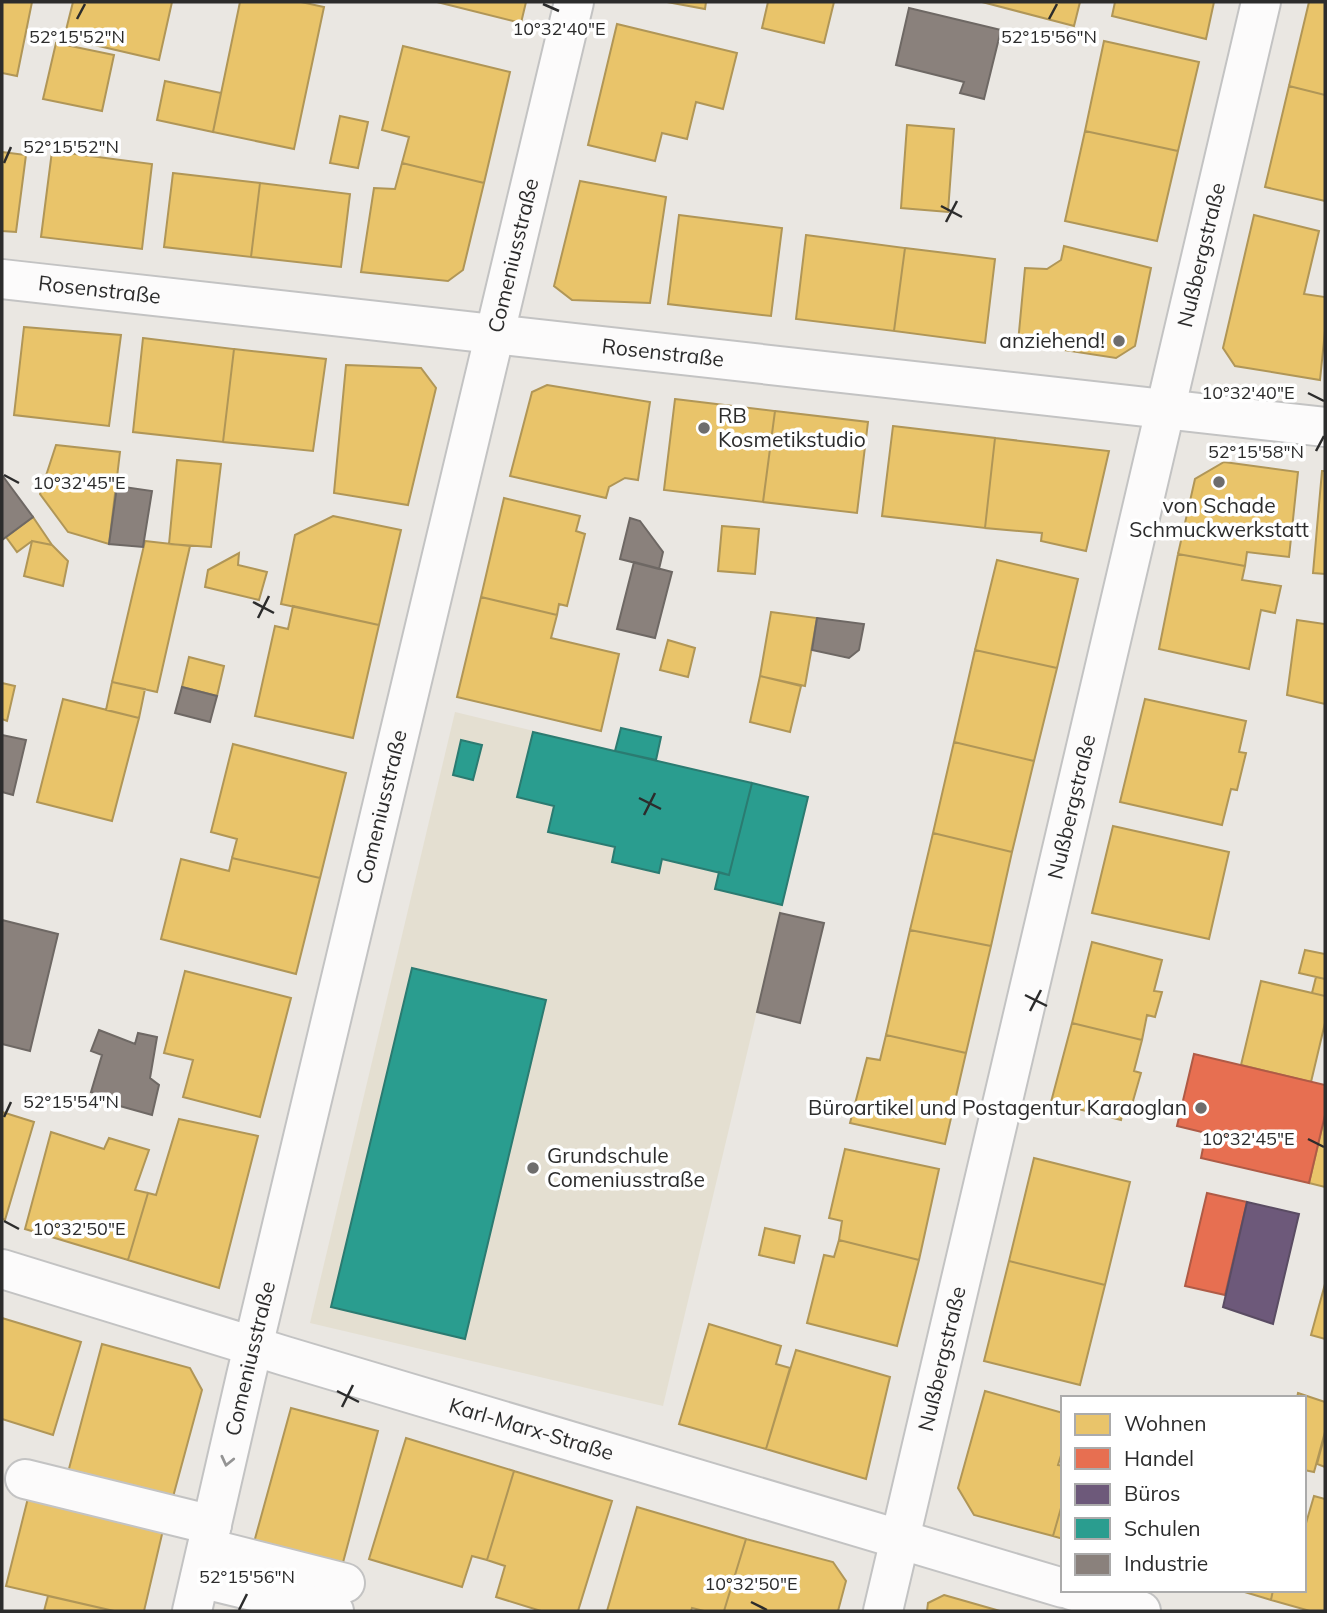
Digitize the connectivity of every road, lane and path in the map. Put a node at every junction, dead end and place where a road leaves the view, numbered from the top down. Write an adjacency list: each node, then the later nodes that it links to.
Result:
1 (574, 2): 4 (street, Comeniusstraße)
2 (1261, 2): 5 (street, Nußbergstraße)
3 (2, 279): 4 (street, Rosenstraße)
4 (494, 334): 5 (street, Rosenstraße); 8 (street, Comeniusstraße)
5 (1164, 410): 6 (street, Rosenstraße); 10 (street, Nußbergstraße)
6 (1325, 427)
7 (2, 1269): 8 (street, Karl-Marx-Straße)
8 (254, 1346): 10 (street, Karl-Marx-Straße); 11 (street, Comeniusstraße, one-way to 11)
9 (25, 1479): 11 (street)
10 (900, 1539): 12 (street, Karl-Marx-Straße); 15 (street, Nußbergstraße)
11 (203, 1565): 14 (street)
12 (1061, 1587)
13 (1078, 1592): 16 (street)
14 (340, 1597)
15 (883, 1611)
16 (1141, 1611)

